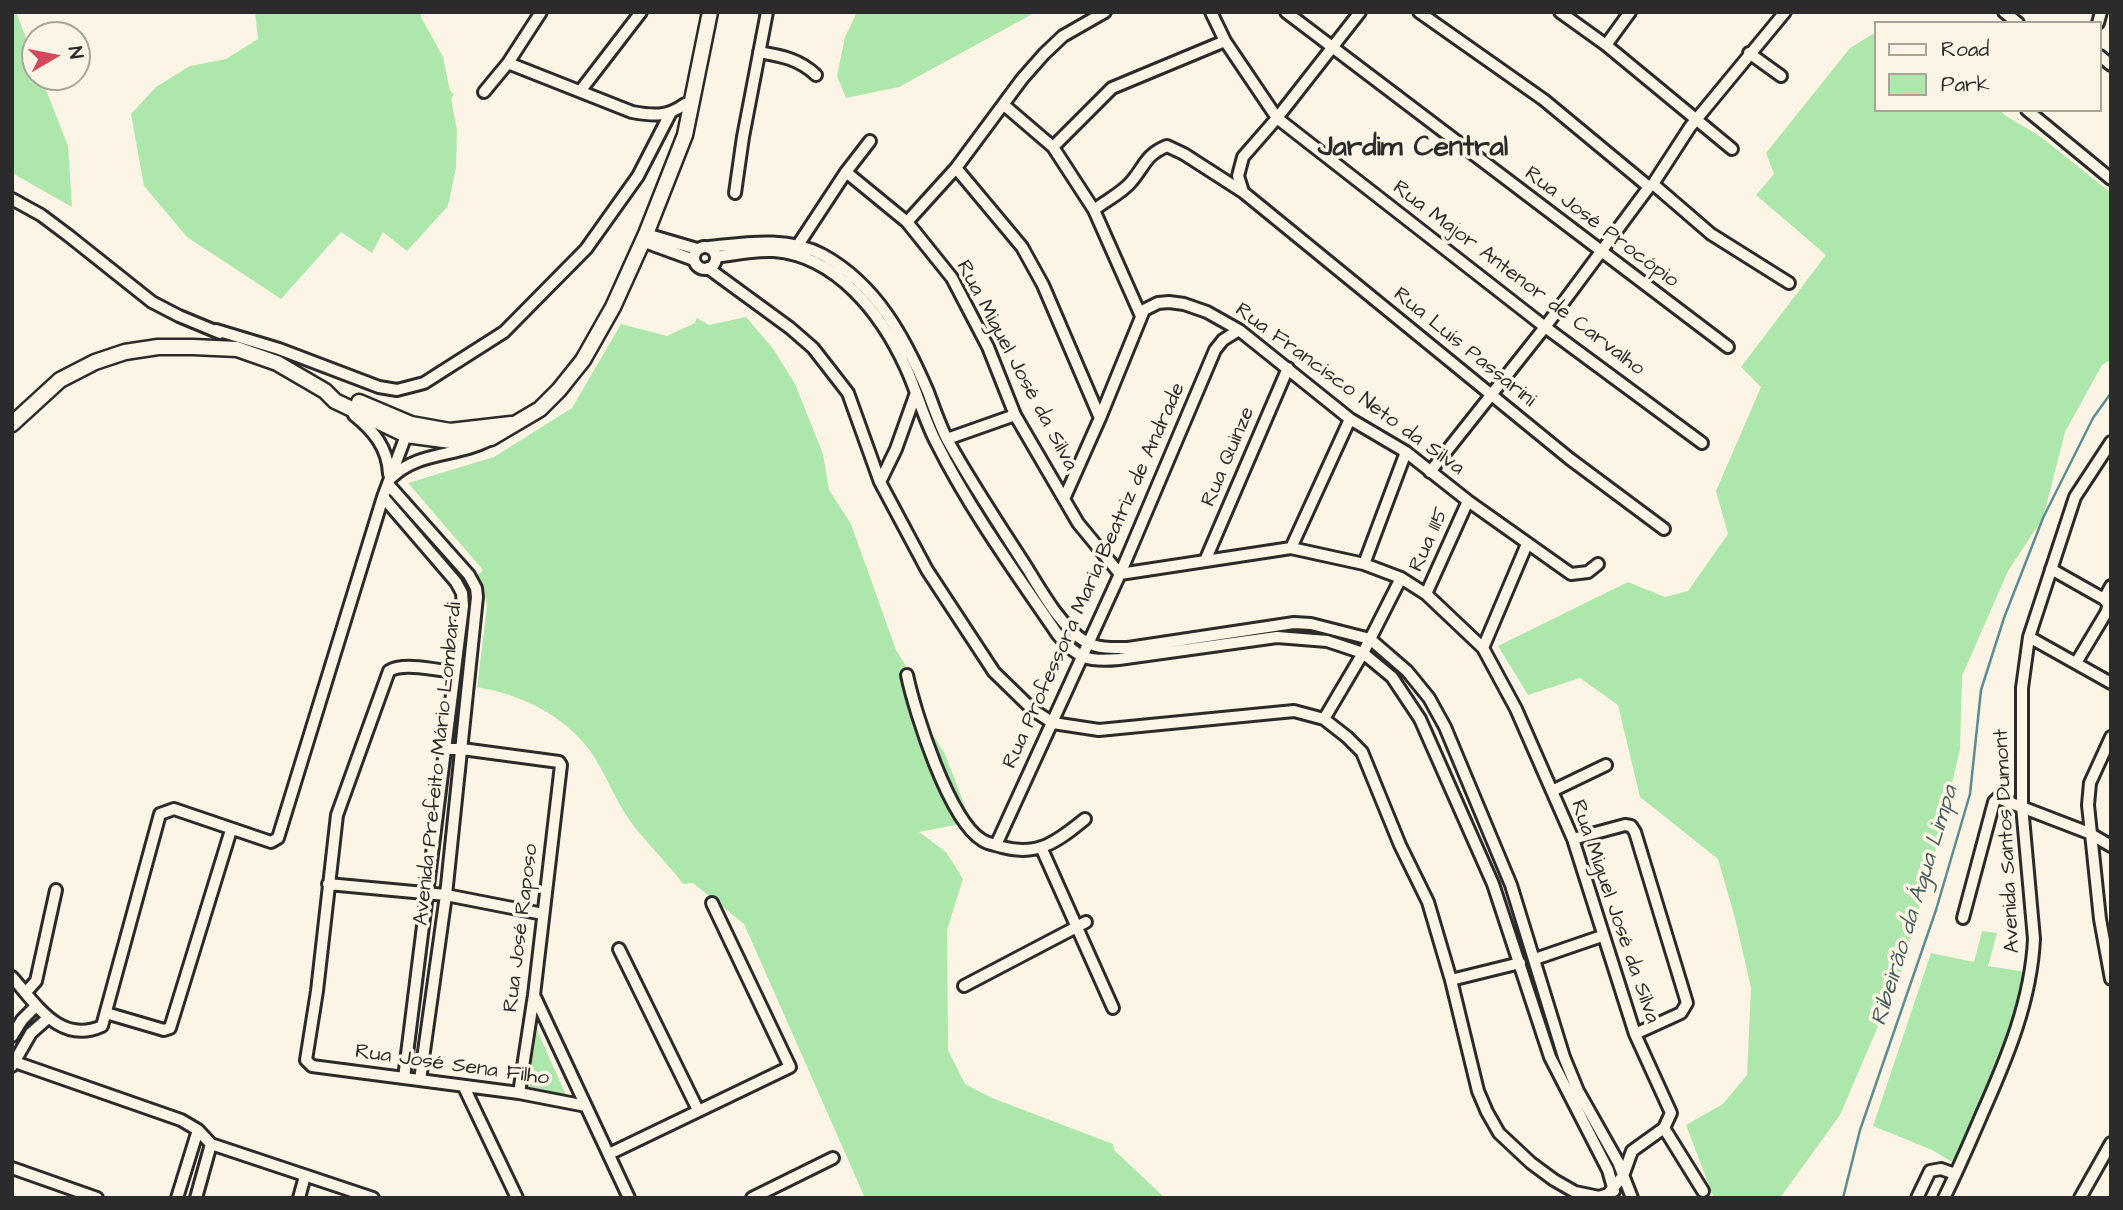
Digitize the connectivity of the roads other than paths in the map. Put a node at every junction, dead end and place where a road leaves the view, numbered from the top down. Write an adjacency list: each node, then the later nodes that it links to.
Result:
1 (541, 12): 18 (street)
2 (641, 12): 21 (street)
3 (710, 12): 26 (main road)
4 (767, 12): 16 (street)
5 (1105, 12): 23 (street)
6 (1211, 12): 13 (street, Rua Major Antenor de Carvalho)
7 (1286, 12): 15 (street, Rua José Procópio)
8 (1360, 12): 15 (street)
9 (1419, 12): 35 (street)
10 (1560, 12): 14 (street)
11 (1630, 12): 14 (street)
12 (1785, 12): 17 (street)
13 (1225, 41): 27 (street, Rua Major Antenor de Carvalho); 30 (street)
14 (1606, 46): 28 (street)
15 (1331, 48): 27 (street); 43 (street, Rua José Procópio)
16 (759, 52): 19 (street); 37 (street)
17 (1749, 53): 20 (street); 28 (street)
18 (508, 63): 21 (street); 22 (street)
19 (816, 75)
20 (1781, 76)
21 (581, 90): 24 (street)
22 (484, 92)
23 (1004, 105): 30 (street); 32 (street)
24 (670, 114): 26 (street); 48 (street)
25 (2040, 114): 34 (street)
26 (690, 117): 41 (main road)
27 (1277, 118): 36 (street); 47 (street, Rua Major Antenor de Carvalho)
28 (1697, 118): 31 (street); 35 (street)
29 (870, 141): 33 (street)
30 (1053, 147): 39 (street)
31 (1732, 149)
32 (956, 168): 40 (street); 57 (street)
33 (846, 172): 40 (street, Rua Miguel José da Silva); 42 (street)
34 (2111, 179)
35 (1651, 186): 43 (street); 45 (street)
36 (1243, 192): 39 (street, Rua Luís Passarini); 54 (street, Rua Luís Passarini)
37 (735, 193)
38 (12, 199): 48 (street)
39 (1094, 210): 46 (street)
40 (906, 222): 56 (street, Rua Miguel José da Silva)
41 (644, 238): 44 (street); 59 (main road)
42 (798, 245): 44 (street); 63 (street)
43 (1600, 251): 47 (street); 50 (street, Rua José Procópio)
44 (704, 254): 53 (street); 72 (street)
45 (1789, 284)
46 (1141, 316): 49 (street, Rua Francisco Neto da Silva); 57 (street)
47 (1545, 327): 54 (street); 66 (street, Rua Major Antenor de Carvalho)
48 (216, 330): 51 (street)
49 (1239, 330): 52 (street, Rua Francisco Neto da Silva); 83 (street, Rua Professora Maria Beatriz de Andrade)
50 (1728, 347)
51 (237, 349): 55 (main road); 60 (main road)
52 (1288, 368): 58 (street, Rua Francisco Neto da Silva); 79 (street, Rua Quinze)
53 (916, 393): 72 (street); 95 (street)
54 (1491, 395): 70 (street); 76 (street, Rua Luís Passarini)
55 (330, 396): 61 (main road); 64 (street)
56 (1015, 415): 63 (street); 74 (street, Rua Miguel José da Silva)
57 (1100, 418): 74 (street)
58 (1350, 419): 67 (street, Rua Francisco Neto da Silva); 78 (street)
59 (516, 423): 61 (main road); 62 (main road)
60 (12, 424)
61 (408, 430): 62 (main road); 68 (street)
62 (491, 438): 69 (street)
63 (947, 439): 92 (street)
64 (379, 441): 68 (street); 71 (street)
65 (2111, 442): 82 (street, Avenida Santos Dumont)
66 (1702, 443)
67 (1406, 452): 70 (street, Rua Francisco Neto da Silva); 80 (street)
68 (399, 454): 69 (street); 71 (street)
69 (416, 460): 71 (street)
70 (1430, 472): 75 (street, Rua Francisco Neto da Silva)
71 (389, 482): 73 (street); 84 (street, Avenida Prefeito Mário Lombardi)
72 (880, 482): 101 (street)
73 (383, 497): 86 (street, Avenida Prefeito Mário Lombardi); 111 (street)
74 (1064, 499): 83 (street, Rua Miguel José da Silva)
75 (1468, 501): 77 (street, Rua Francisco Neto da Silva); 88 (street, Rua 1115)
76 (1664, 529)
77 (1527, 544): 81 (street, Rua Francisco Neto da Silva); 93 (street)
78 (1291, 548): 79 (street, Rua Miguel José da Silva); 80 (street, Rua Miguel José da Silva)
79 (1205, 561): 83 (street, Rua Miguel José da Silva)
80 (1364, 564): 85 (street, Rua Miguel José da Silva)
81 (1598, 564)
82 (2051, 569): 89 (street); 90 (street, Avenida Santos Dumont)
83 (1120, 574): 92 (street, Rua Professora Maria Beatriz de Andrade)
84 (469, 575): 86 (street); 104 (street, Avenida Prefeito Mário Lombardi)
85 (1401, 578): 88 (street, Rua Miguel José da Silva); 91 (street)
86 (456, 582): 97 (street, Avenida Prefeito Mário Lombardi)
87 (2111, 586): 89 (street)
88 (1426, 594): 93 (street, Rua Miguel José da Silva)
89 (2104, 600): 96 (street)
90 (2029, 636): 96 (street); 109 (street, Avenida Santos Dumont)
91 (1370, 639): 92 (street); 94 (street); 128 (street)
92 (1087, 643): 95 (street, Rua Professora Maria Beatriz de Andrade)
93 (1483, 648): 108 (street, Rua Miguel José da Silva)
94 (1363, 653): 95 (street); 100 (street); 129 (street)
95 (1081, 657): 101 (street, Rua Professora Maria Beatriz de Andrade)
96 (2076, 663): 99 (street)
97 (454, 672): 103 (street, Avenida Prefeito Mário Lombardi); 117 (street)
98 (907, 675): 114 (street)
99 (2111, 683)
100 (1324, 719): 101 (street); 132 (street)
101 (1053, 723): 114 (street, Rua Professora Maria Beatriz de Andrade)
102 (2111, 737): 105 (street)
103 (444, 749): 104 (street); 119 (street, Avenida Prefeito Mário Lombardi)
104 (463, 749): 120 (street, Avenida Prefeito Mário Lombardi); 122 (street, Rua José Raposo)
105 (2100, 759): 107 (street); 112 (street)
106 (1606, 765): 108 (street)
107 (2111, 766)
108 (1552, 791): 113 (street, Rua Miguel José da Silva)
109 (2022, 806): 112 (street); 123 (street); 156 (street, Avenida Santos Dumont)
110 (1084, 819): 116 (street)
111 (231, 830): 138 (street); 138 (street)
112 (2089, 833): 115 (street); 124 (street)
113 (1573, 839): 126 (street, Rua Miguel José da Silva); 140 (street)
114 (996, 845): 116 (street)
115 (2111, 846)
116 (1041, 847): 125 (street)
117 (328, 884): 119 (street); 143 (street, Rua José Sena Filho)
118 (56, 890): 134 (street)
119 (427, 894): 120 (street); 143 (street, Avenida Prefeito Mário Lombardi)
120 (446, 895): 122 (street); 144 (street, Avenida Prefeito Mário Lombardi)
121 (712, 903): 148 (street)
122 (542, 914): 135 (street, Rua José Raposo)
123 (1963, 918)
124 (2106, 922): 131 (street)
125 (1081, 925): 133 (street); 137 (street)
126 (1602, 936): 128 (street); 140 (street, Rua Miguel José da Silva)
127 (619, 949): 148 (street)
128 (1535, 959): 158 (street)
129 (1520, 963): 132 (street); 160 (street)
130 (12, 977): 134 (street)
131 (2111, 979)
132 (1451, 980): 160 (street)
133 (964, 986)
134 (26, 992): 136 (street)
135 (534, 995): 146 (street, Rua José Raposo); 147 (street)
136 (36, 1006): 139 (street); 141 (street)
137 (1113, 1008)
138 (106, 1013): 139 (street)
139 (48, 1018): 142 (street)
140 (1635, 1034): 149 (street, Rua Miguel José da Silva)
141 (12, 1036)
142 (13, 1063): 150 (street)
143 (404, 1078): 144 (street, Rua José Sena Filho)
144 (420, 1080): 145 (street, Rua José Sena Filho)
145 (464, 1087): 146 (street, Rua José Sena Filho); 167 (street)
146 (519, 1093): 147 (street, Rua José Sena Filho)
147 (586, 1106): 153 (street)
148 (698, 1110): 153 (street)
149 (1664, 1128): 158 (street); 159 (street)
150 (198, 1130): 152 (street); 163 (street)
151 (2111, 1143): 173 (street)
152 (211, 1144): 157 (street); 164 (street)
153 (609, 1154): 168 (street)
154 (833, 1158): 169 (street)
155 (12, 1168): 161 (street)
156 (1955, 1174): 171 (street); 172 (street, Avenida Santos Dumont)
157 (305, 1176): 165 (street); 166 (street)
158 (1623, 1176): 160 (street); 170 (street)
159 (1703, 1191)
160 (1614, 1194)
161 (77, 1195): 162 (street)
162 (97, 1198)
163 (177, 1198)
164 (196, 1198)
165 (299, 1198)
166 (373, 1198)
167 (517, 1198)
168 (629, 1198)
169 (751, 1198)
170 (1632, 1198)
171 (1917, 1198)
172 (1944, 1198)
173 (2080, 1198)

